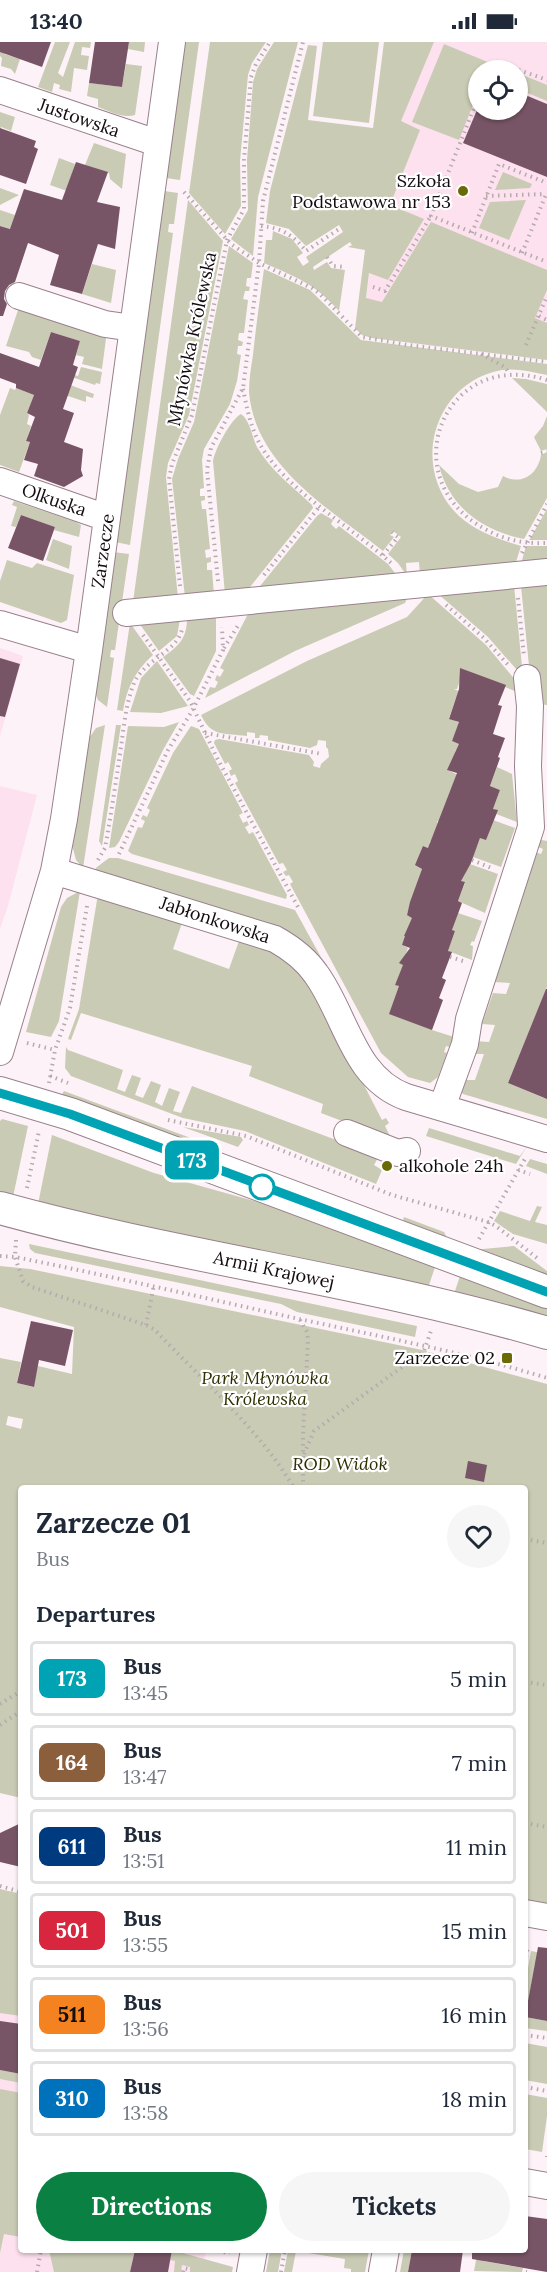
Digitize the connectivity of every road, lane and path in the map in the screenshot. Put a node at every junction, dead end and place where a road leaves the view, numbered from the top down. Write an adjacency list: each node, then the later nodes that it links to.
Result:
1 (172, 42): 8 (street, Zarzecze)
2 (270, 42): 17 (path, Młynówka Królewska)
3 (303, 42): 14 (path)
4 (528, 73): 5 (path)
5 (547, 80)
6 (0, 90): 8 (street, Justowska)
7 (469, 120): 13 (path)
8 (158, 143): 28 (street, Zarzecze)
9 (547, 183): 12 (path)
10 (184, 192): 17 (path)
11 (547, 193): 12 (path); 18 (path)
12 (486, 196): 16 (path)
13 (431, 216): 16 (path); 23 (path)
14 (261, 226): 15 (path); 21 (path)
15 (339, 229)
16 (471, 233): 18 (path)
17 (227, 240): 21 (path); 48 (path, Młynówka Królewska)
18 (522, 253): 20 (path)
19 (327, 257): 22 (path)
20 (547, 262)
21 (259, 263): 30 (path); 38 (path)
22 (345, 267)
23 (373, 287)
24 (19, 296): 28 (street)
25 (547, 296): 26 (path)
26 (538, 316): 27 (path); 29 (path)
27 (547, 320)
28 (133, 328): 39 (street, Zarzecze)
29 (526, 345)
30 (480, 353): 31 (path); 32 (path)
31 (547, 362)
32 (510, 374): 33 (path); 41 (path)
33 (547, 380)
34 (547, 451): 35 (path)
35 (541, 453)
36 (0, 481): 39 (street, Olkuska)
37 (547, 504): 41 (path)
38 (320, 506): 43 (path); 47 (path)
39 (107, 518): 51 (street, Zarzecze)
40 (392, 532): 43 (path)
41 (525, 543): 42 (path); 45 (path)
42 (547, 543)
43 (383, 555): 46 (path)
44 (547, 572): 45 (street)
45 (516, 575): 46 (street); 53 (path)
46 (415, 586): 47 (street); 53 (path)
47 (248, 602): 48 (street)
48 (183, 608): 49 (street); 52 (path, Młynówka Królewska)
49 (126, 613): 52 (path)
50 (0, 624): 51 (street)
51 (89, 650): 59 (street, Zarzecze)
52 (158, 656): 54 (path); 58 (path, Młynówka Królewska)
53 (527, 684): 56 (street)
54 (205, 733): 55 (path); 62 (path)
55 (322, 754)
56 (539, 796): 68 (street)
57 (472, 860): 60 (path)
58 (96, 863)
59 (54, 871): 65 (street, Zarzecze); 68 (street, Jabłonkowska)
60 (504, 872)
61 (87, 903): 64 (path)
62 (298, 907)
63 (23, 1042): 64 (path)
64 (55, 1050): 66 (path)
65 (0, 1052)
66 (50, 1076)
67 (0, 1093): 85 (main road)
68 (442, 1107): 72 (street, Jabłonkowska)
69 (166, 1120): 78 (path)
70 (40, 1128): 76 (path)
71 (347, 1133): 73 (street)
72 (538, 1146): 74 (path)
73 (407, 1151)
74 (518, 1170): 75 (path); 78 (path)
75 (530, 1174)
76 (27, 1191)
77 (0, 1208): 79 (main road, Armii Krajowej)
78 (488, 1222): 80 (path); 83 (path)
79 (61, 1224): 81 (main road); 89 (main road, Armii Krajowej)
80 (479, 1240)
81 (10, 1242): 82 (path); 84 (path); 87 (path)
82 (0, 1256)
83 (538, 1259)
84 (154, 1285): 86 (path); 87 (path)
85 (547, 1292)
86 (299, 1319): 90 (path); 92 (path)
87 (146, 1325): 93 (path)
88 (432, 1327): 90 (path)
89 (547, 1333)
90 (427, 1346): 91 (path); 92 (path)
91 (547, 1378)
92 (304, 1454): 94 (path)
93 (292, 1485)
94 (303, 1485)
95 (528, 1540): 96 (path)
96 (547, 1543)
97 (528, 1682): 98 (path)
98 (547, 1685)
99 (18, 1693): 100 (path)
100 (0, 1704)
101 (18, 1712): 102 (path)
102 (0, 1725)
103 (528, 1824): 104 (path)
104 (547, 1827)
105 (0, 1886): 106 (path)
106 (18, 1891)
107 (528, 1914): 108 (street)
108 (547, 1917)
109 (528, 2035): 110 (path)
110 (547, 2038)
111 (528, 2088): 112 (path)
112 (547, 2091)
113 (528, 2183): 114 (street)
114 (547, 2187)
115 (40, 2253): 120 (path)
116 (224, 2253): 119 (path)
117 (284, 2253): 121 (path)
118 (385, 2253): 122 (street)
119 (248, 2259)
120 (37, 2272)
121 (281, 2272)
122 (382, 2272)

